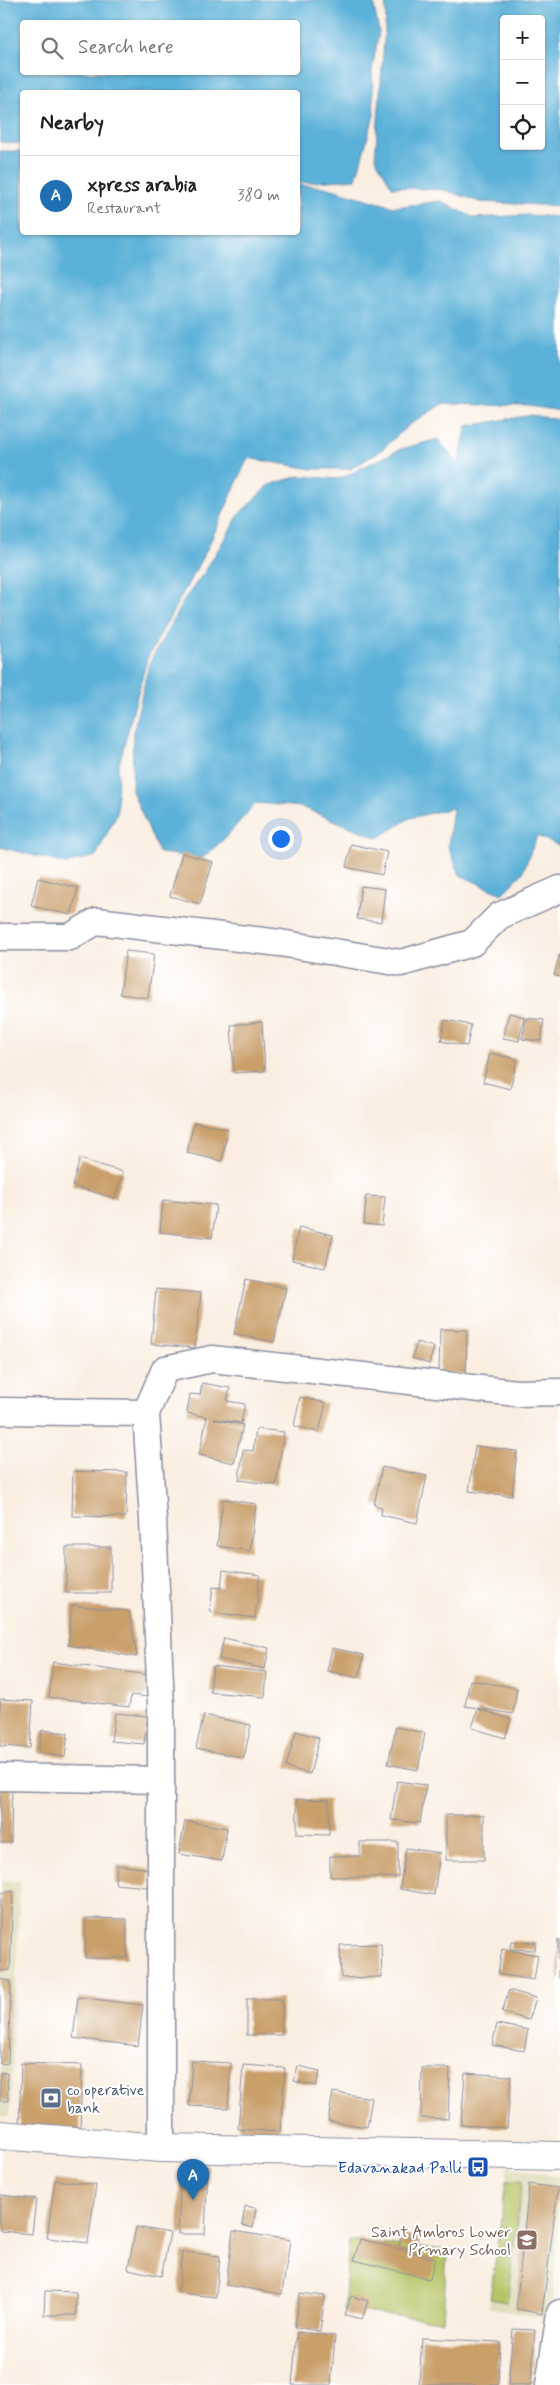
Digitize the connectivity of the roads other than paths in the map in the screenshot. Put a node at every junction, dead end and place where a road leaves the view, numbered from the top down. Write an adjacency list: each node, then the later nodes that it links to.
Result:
1 (560, 889): 2 (street)
2 (0, 937)
3 (560, 1392): 5 (street)
4 (0, 1411): 5 (street)
5 (146, 1413): 7 (street)
6 (0, 1778): 7 (street)
7 (161, 1780): 9 (street)
8 (0, 2135): 9 (main road)
9 (161, 2148): 10 (main road)
10 (560, 2156)
11 (560, 2313): 12 (street)
12 (549, 2385)

